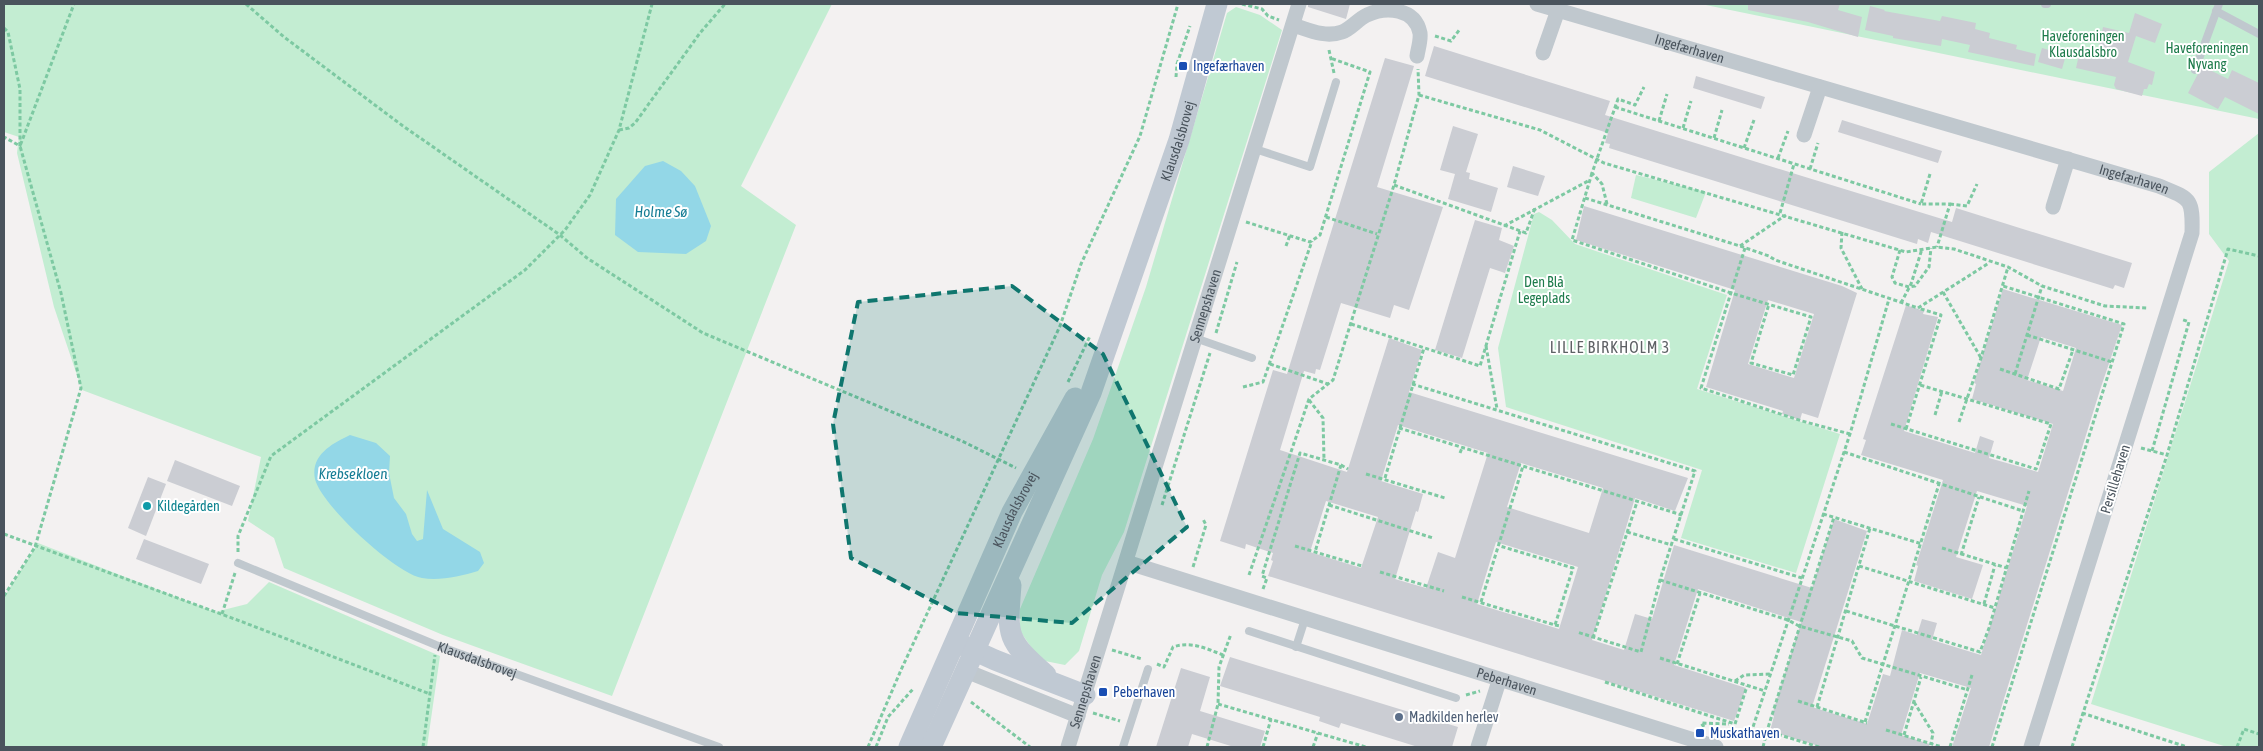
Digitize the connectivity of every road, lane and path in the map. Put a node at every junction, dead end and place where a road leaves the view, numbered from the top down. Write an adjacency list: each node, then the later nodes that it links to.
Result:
1 (74, 4): 43 (path)
2 (246, 4): 72 (path)
3 (652, 4): 37 (path)
4 (725, 4): 37 (path)
5 (1178, 4): 134 (path)
6 (1217, 4): 84 (street, Klausdalsbrovej)
7 (1242, 4): 12 (path)
8 (1258, 4): 12 (path)
9 (1299, 4): 15 (street)
10 (1537, 4): 13 (street, Ingefærhaven)
11 (2218, 7): 19 (lane); 24 (lane)
12 (1262, 9): 15 (path)
13 (1558, 10): 21 (street); 28 (street, Ingefærhaven)
14 (1191, 21): 25 (path)
15 (1293, 25): 18 (street); 45 (street, Sennepshaven)
16 (4, 29): 43 (path)
17 (1460, 29): 20 (path)
18 (1327, 34): 22 (street); 23 (path)
19 (2259, 34)
20 (1447, 40)
21 (1543, 53)
22 (1417, 56): 30 (path)
23 (1330, 58): 26 (path); 65 (path)
24 (2195, 70)
25 (1176, 79)
26 (1336, 82): 45 (lane)
27 (1644, 87): 32 (path)
28 (1820, 87): 39 (street); 48 (street, Ingefærhaven)
29 (1667, 94): 35 (path)
30 (1419, 95): 47 (path); 55 (path)
31 (1691, 101): 36 (path)
32 (1615, 107): 35 (path); 47 (path)
33 (1722, 110): 41 (path)
34 (1754, 120): 44 (path)
35 (1659, 121): 36 (path)
36 (1683, 128): 41 (path)
37 (619, 130): 72 (path)
38 (1788, 131): 46 (path)
39 (1804, 136)
40 (4, 137): 43 (path)
41 (1714, 138): 44 (path)
42 (1819, 140): 50 (path)
43 (20, 146): 162 (path)
44 (1744, 148): 46 (path)
45 (1255, 149): 66 (street, Sennepshaven)
46 (1778, 158): 49 (path)
47 (1597, 159): 51 (path); 63 (path)
48 (2068, 159): 60 (street); 62 (street, Ingefærhaven)
49 (1794, 164): 50 (path); 63 (path)
50 (1810, 168): 58 (path)
51 (1592, 173): 53 (path); 57 (path)
52 (1930, 174): 58 (path)
53 (1590, 179): 56 (path); 61 (path)
54 (1977, 184): 59 (path)
55 (1394, 185): 67 (path); 70 (path)
56 (1585, 198): 57 (path); 90 (path)
57 (1607, 204): 75 (path)
58 (1921, 204): 59 (path)
59 (1950, 204): 76 (path)
60 (2053, 207)
61 (1534, 208): 67 (path); 68 (path)
62 (2193, 209): 126 (street, Persillehaven)
63 (1780, 213): 64 (path)
64 (1786, 215): 69 (path); 75 (path)
65 (1326, 217): 70 (path); 73 (path)
66 (1233, 218): 71 (path); 101 (street, Sennepshaven)
67 (1504, 226): 68 (path)
68 (1520, 231): 102 (path)
69 (1842, 232): 80 (path); 88 (path)
70 (1377, 234): 98 (path)
71 (1290, 235): 73 (path); 74 (path)
72 (560, 236): 134 (path); 167 (path)
73 (1312, 240): 108 (path)
74 (1286, 246)
75 (1740, 246): 77 (path)
76 (1937, 247): 78 (path); 82 (path)
77 (1745, 248): 88 (path); 90 (path)
78 (1932, 248): 79 (path); 87 (path)
79 (1922, 249): 80 (path); 87 (path)
80 (1900, 250): 87 (path)
81 (2259, 256): 133 (path)
82 (1990, 262): 83 (path); 89 (path)
83 (2008, 267): 85 (path); 86 (path)
84 (1131, 277): 172 (street, Klausdalsbrovej); 200 (street, Klausdalsbrovej)
85 (2003, 286): 91 (path); 106 (path)
86 (2042, 286): 91 (path); 96 (path)
87 (1909, 287): 93 (path)
88 (1862, 290): 92 (path)
89 (1943, 292): 95 (path); 106 (path)
90 (1731, 293): 94 (path); 125 (path)
91 (2039, 298): 100 (path); 107 (path)
92 (1889, 299): 93 (path); 125 (path)
93 (1901, 303): 95 (path)
94 (1769, 304): 94 (path)
95 (1918, 308): 114 (path)
96 (2147, 308)
97 (2181, 319): 129 (path)
98 (1351, 324): 103 (path); 112 (path)
99 (1091, 332): 111 (path)
100 (2028, 335): 104 (path); 110 (path)
101 (1195, 338): 105 (lane); 166 (street, Sennepshaven)
102 (1486, 346): 103 (path); 119 (path)
103 (1424, 348): 113 (path)
104 (2073, 350): 107 (path); 110 (path)
105 (1252, 358)
106 (1981, 358): 117 (path)
107 (2112, 362): 261 (path)
108 (1270, 364): 112 (path); 115 (path)
109 (2000, 369): 110 (path)
110 (2016, 374)
111 (1067, 384)
112 (1328, 384): 118 (path)
113 (1412, 384): 119 (path); 123 (path)
114 (1920, 385): 116 (path); 124 (path)
115 (1243, 387)
116 (1942, 391): 117 (path); 120 (path)
117 (1967, 398): 121 (path); 124 (path)
118 (1309, 399): 128 (path); 135 (path)
119 (1497, 410): 150 (path)
120 (1934, 415)
121 (1959, 422)
122 (1891, 424): 124 (path)
123 (1400, 428): 127 (path); 141 (path)
124 (1906, 429)
125 (1850, 434): 130 (path)
126 (2126, 444): 129 (path); 262 (street, Persillehaven)
127 (1462, 448): 132 (path); 137 (path)
128 (1292, 450): 131 (path); 174 (path)
129 (2152, 451): 133 (path)
130 (1844, 452): 142 (path); 149 (path)
131 (1300, 453): 135 (path); 184 (path)
132 (1460, 453)
133 (2167, 455): 230 (path)
134 (998, 459): 139 (path); 244 (path)
135 (1324, 460): 136 (path)
136 (1342, 465): 138 (path); 147 (path)
137 (1523, 466): 146 (path); 161 (path)
138 (1348, 469)
139 (1021, 471)
140 (1366, 474): 141 (path)
141 (1384, 478): 145 (path)
142 (1940, 484): 144 (path); 158 (path)
143 (2030, 490): 148 (path)
144 (1979, 497): 148 (path); 165 (path)
145 (1445, 498)
146 (1637, 502): 150 (path); 154 (path)
147 (1329, 505): 156 (path); 164 (path)
148 (2023, 511): 171 (path)
149 (1823, 514): 151 (path); 175 (path)
150 (1682, 516): 157 (path)
151 (1834, 517): 153 (path); 193 (path)
152 (1203, 519): 178 (path)
153 (1870, 528): 158 (path); 170 (path)
154 (1627, 532): 159 (path); 199 (path)
155 (4, 534): 162 (path)
156 (1433, 538)
157 (1674, 539): 159 (path); 175 (path)
158 (1922, 544): 177 (path)
159 (1672, 545): 176 (path)
160 (1296, 546): 164 (path)
161 (1500, 546): 183 (path); 191 (path)
162 (35, 547): 181 (path); 188 (path)
163 (1942, 548): 165 (path)
164 (1315, 552): 169 (path)
165 (1960, 555): 168 (path)
166 (1126, 562): 178 (street, Peberhaven); 202 (street, Sennepshaven)
167 (238, 563): 188 (path); 201 (lane, Klausdalsbrovej)
168 (1995, 565): 171 (path); 185 (path)
169 (1362, 566)
170 (1860, 566): 177 (path); 187 (path)
171 (2007, 568): 186 (path)
172 (1012, 569): 204 (street, Klausdalsbrovej); 217 (street)
173 (1380, 572): 179 (path)
174 (1249, 575)
175 (1802, 578): 190 (path)
176 (1660, 580): 180 (path); 199 (path)
177 (1909, 580): 185 (path); 194 (path)
178 (1188, 581): 184 (street, Peberhaven)
179 (1444, 591)
180 (1700, 593): 190 (path); 207 (path)
181 (4, 596)
182 (1462, 597): 183 (path)
183 (1481, 602): 191 (path)
184 (1259, 604): 189 (street, Peberhaven)
185 (1984, 604): 186 (path)
186 (1995, 608): 194 (path)
187 (1846, 611): 194 (path); 198 (path)
188 (222, 614): 222 (path)
189 (1305, 619): 203 (lane); 216 (street, Peberhaven)
190 (1788, 620): 193 (path); 211 (path)
191 (1555, 625): 192 (path)
192 (1560, 626)
193 (1800, 626): 198 (path); 236 (path)
194 (1895, 626): 208 (path)
195 (1249, 631): 203 (lane)
196 (1577, 632): 199 (path)
197 (1230, 634): 205 (path)
198 (1838, 636): 208 (path); 229 (path)
199 (1592, 638)
200 (954, 642): 204 (street); 210 (street); 246 (street, Klausdalsbrovej)
201 (436, 644): 222 (path); 243 (lane, Klausdalsbrovej)
202 (1100, 646): 205 (path); 228 (street, Sennepshaven)
203 (1296, 647): 223 (lane)
204 (975, 651): 210 (street, Klausdalsbrovej); 217 (street)
205 (1223, 655): 227 (path)
206 (1660, 658): 207 (path)
207 (1677, 664): 215 (path)
208 (1883, 665): 213 (path); 229 (path)
209 (1148, 669): 232 (lane)
210 (966, 671): 228 (street); 247 (street, Klausdalsbrovej)
211 (1771, 674): 215 (path); 221 (path)
212 (1972, 675): 220 (path)
213 (1921, 677): 220 (path); 226 (path)
214 (1604, 682): 233 (path)
215 (1734, 682): 219 (path)
216 (1498, 684): 223 (path); 255 (street); 256 (street, Peberhaven)
217 (1057, 685): 228 (street)
218 (915, 686): 245 (path)
219 (1747, 686): 221 (path); 233 (path)
220 (1968, 690): 260 (path)
221 (1765, 691): 240 (path)
222 (430, 694): 242 (path)
223 (1456, 698)
224 (968, 700): 248 (path)
225 (1798, 701): 229 (path)
226 (1914, 701): 239 (path); 241 (path)
227 (1218, 704): 231 (path); 251 (path)
228 (1081, 707): 232 (path); 249 (street, Sennepshaven)
229 (1817, 707)
230 (2082, 714): 263 (path); 264 (path)
231 (1271, 719): 237 (path); 252 (path)
232 (1130, 724): 250 (lane)
233 (1735, 724): 234 (path)
234 (1706, 729)
235 (1886, 730): 239 (path)
236 (1767, 731): 257 (path); 258 (path)
237 (1318, 733): 253 (path); 254 (path)
238 (2259, 734): 265 (path)
239 (1904, 735): 241 (path)
240 (1749, 739)
241 (1931, 744): 259 (path)
242 (423, 747)
243 (719, 747)
244 (868, 747)
245 (876, 747)
246 (909, 747)
247 (931, 747)
248 (1030, 747)
249 (1068, 747)
250 (1123, 747)
251 (1207, 747)
252 (1263, 747)
253 (1314, 747)
254 (1366, 747)
255 (1478, 747)
256 (1715, 747)
257 (1763, 747)
258 (1819, 747)
259 (1942, 747)
260 (1950, 747)
261 (1992, 747)
262 (2030, 747)
263 (2072, 747)
264 (2187, 747)
265 (2237, 747)

